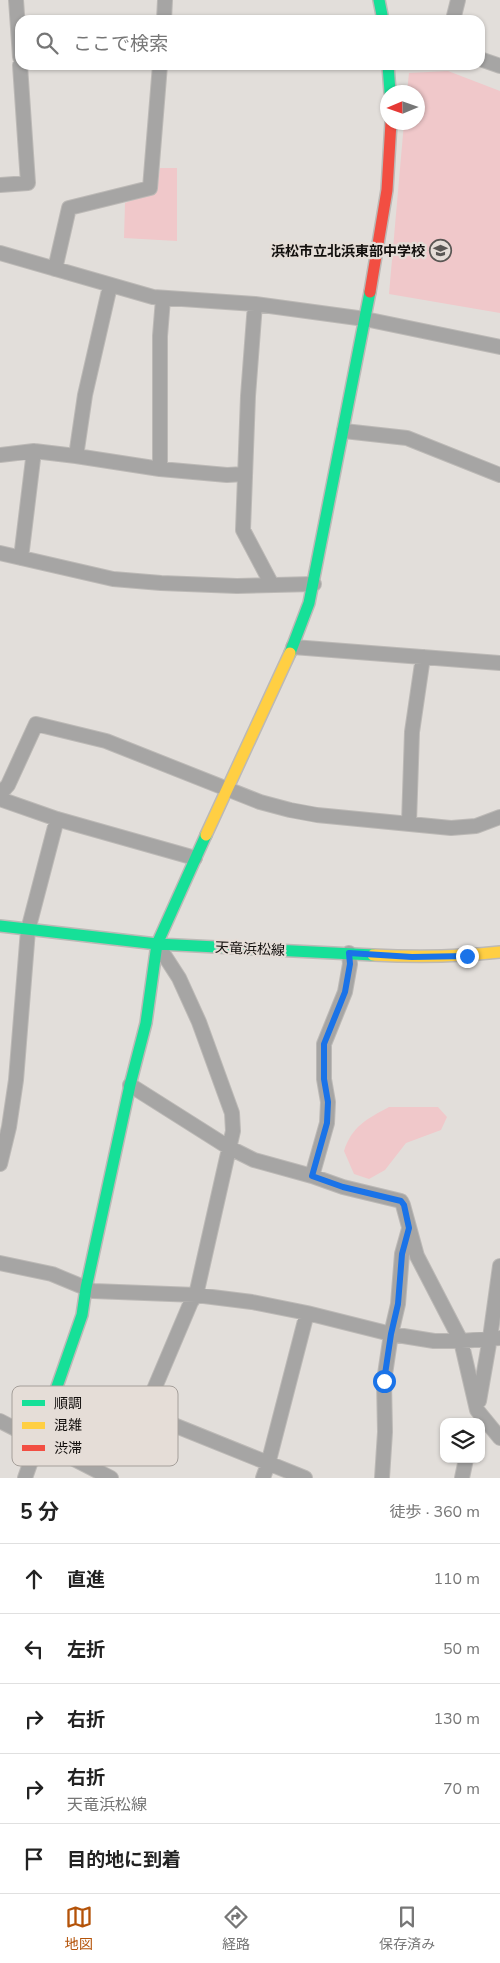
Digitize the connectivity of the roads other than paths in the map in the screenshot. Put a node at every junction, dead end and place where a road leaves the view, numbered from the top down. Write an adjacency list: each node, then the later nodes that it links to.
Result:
1 (16, 0): 5 (street)
2 (165, 0): 6 (street)
3 (379, 0): 7 (street)
4 (458, 0): 8 (street)
5 (17, 15)
6 (164, 15)
7 (382, 15)
8 (454, 15)
9 (485, 61): 10 (street)
10 (500, 66)
11 (20, 70): 16 (street)
12 (160, 70): 18 (street)
13 (388, 70): 14 (street)
14 (389, 85)
15 (391, 130): 22 (street)
16 (0, 185)
17 (0, 253): 18 (street)
18 (54, 269): 19 (street)
19 (110, 286): 20 (street); 27 (street)
20 (163, 299): 21 (street); 28 (street)
21 (255, 304): 22 (street); 29 (street)
22 (365, 319): 23 (street); 24 (street)
23 (500, 347)
24 (344, 431): 30 (street); 33 (street)
25 (34, 450): 26 (street); 27 (street); 32 (street)
26 (0, 455)
27 (76, 456): 28 (street)
28 (160, 469): 29 (street)
29 (245, 474): 34 (street)
30 (500, 475)
31 (0, 553): 32 (street)
32 (21, 558): 34 (street)
33 (314, 584): 34 (street); 35 (street)
34 (272, 585)
35 (293, 647): 36 (street); 38 (street)
36 (423, 658): 37 (street); 43 (street)
37 (500, 664)
38 (226, 789): 39 (street); 43 (street); 44 (street)
39 (0, 794)
40 (0, 799): 42 (street)
41 (500, 817): 43 (street)
42 (57, 819): 44 (street); 46 (street)
43 (409, 823)
44 (195, 858): 47 (street)
45 (0, 926): 46 (street, 天竜浜松線)
46 (28, 930): 47 (street, 天竜浜松線); 52 (street)
47 (157, 944): 49 (street, 天竜浜松線); 50 (street); 51 (street)
48 (500, 952): 49 (street, 天竜浜松線)
49 (349, 953): 53 (street)
50 (130, 1085): 51 (street); 57 (street)
51 (228, 1147): 53 (street); 58 (street)
52 (0, 1164)
53 (312, 1176): 54 (street)
54 (409, 1228): 60 (street); 62 (street)
55 (0, 1263): 57 (street)
56 (500, 1266): 61 (street)
57 (86, 1288): 58 (street); 63 (street)
58 (196, 1295): 59 (street); 64 (street)
59 (306, 1313): 60 (street); 71 (street)
60 (391, 1334): 62 (street); 78 (street)
61 (495, 1338): 62 (street); 65 (street)
62 (461, 1341): 65 (street)
63 (57, 1386)
64 (155, 1386)
65 (476, 1416): 69 (street)
66 (0, 1422): 68 (street)
67 (178, 1426): 71 (street)
68 (12, 1428)
69 (500, 1438)
70 (465, 1463): 79 (street)
71 (268, 1464): 76 (street); 77 (street)
72 (29, 1466): 74 (street)
73 (88, 1466): 75 (street)
74 (25, 1478)
75 (112, 1478)
76 (262, 1478)
77 (305, 1478)
78 (382, 1478)
79 (462, 1478)

